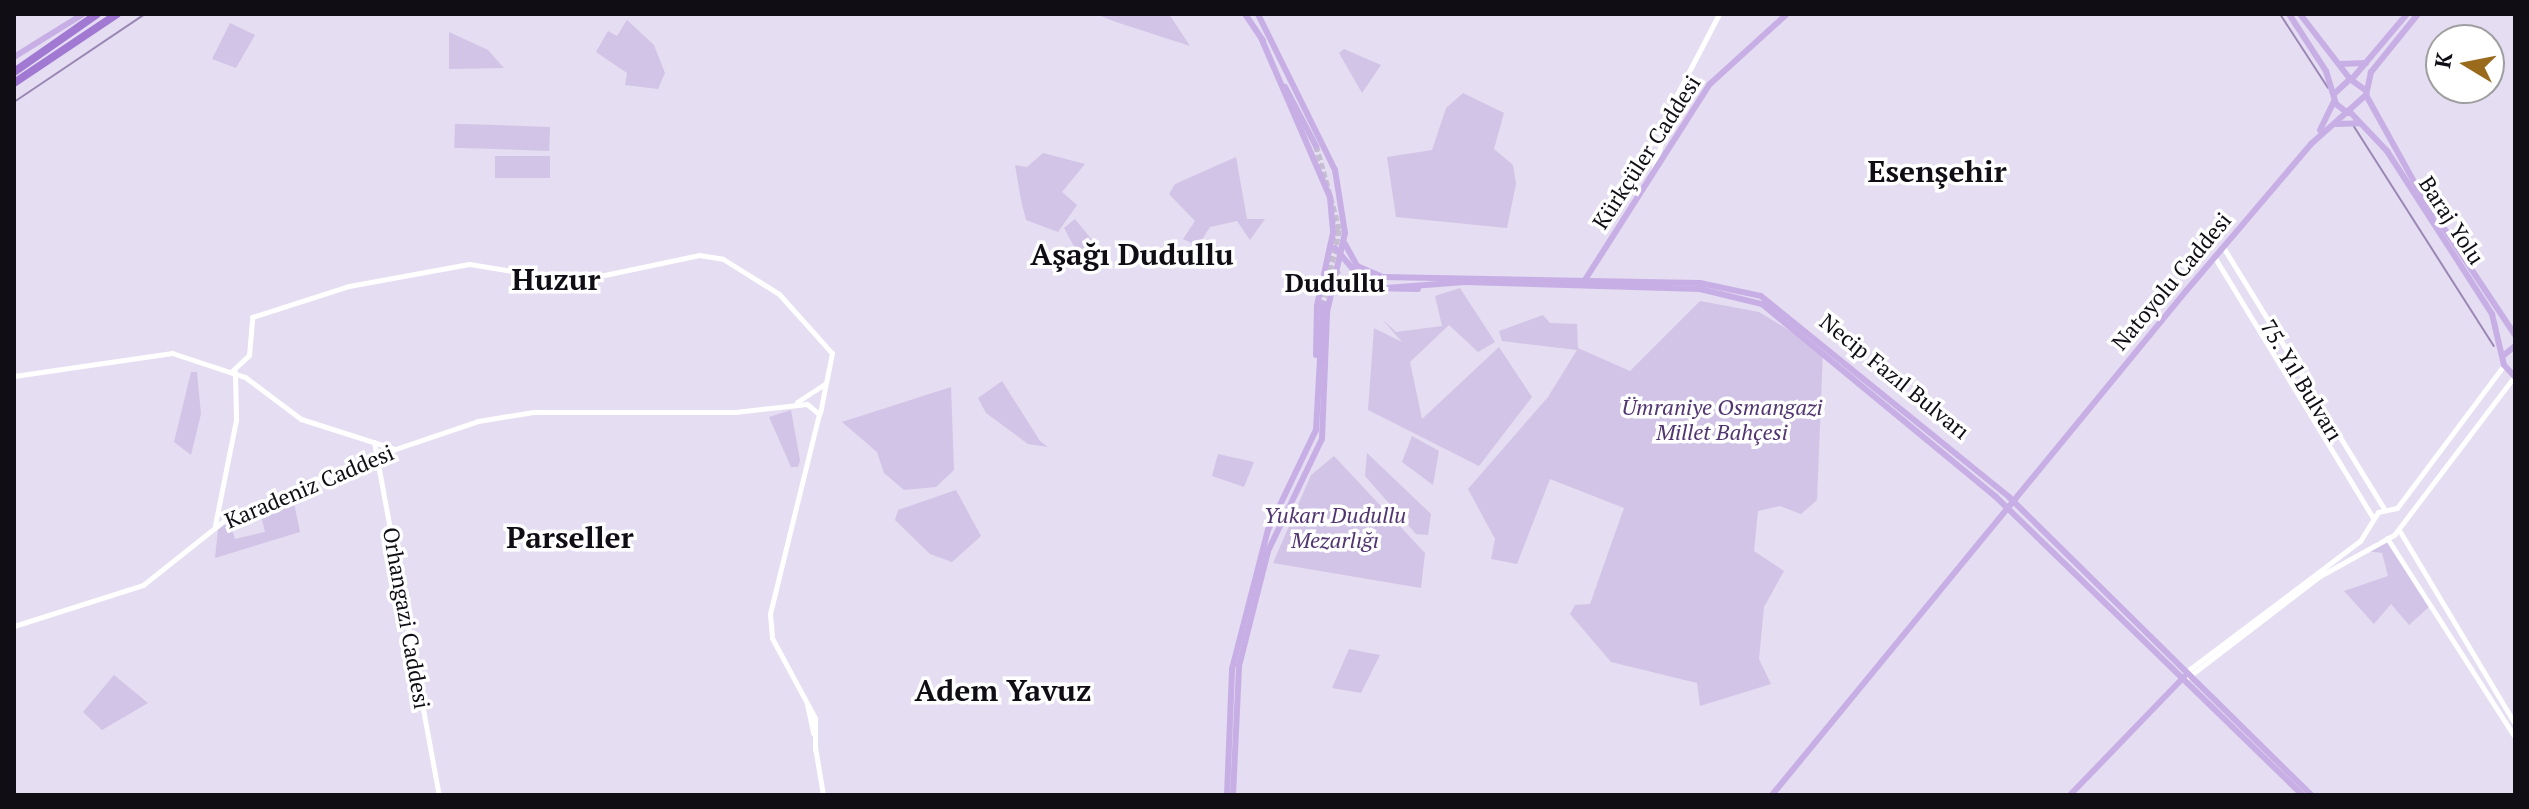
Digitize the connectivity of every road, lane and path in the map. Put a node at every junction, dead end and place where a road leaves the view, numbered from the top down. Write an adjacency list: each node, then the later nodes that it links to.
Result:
1 (83, 14): 13 (main road)
2 (97, 14): 16 (highway)
3 (117, 14): 18 (highway)
4 (1245, 14): 12 (main road)
5 (1258, 14): 26 (main road)
6 (1719, 14): 25 (street)
7 (1787, 14): 25 (main road, Kürkçüler Caddesi)
8 (2289, 14): 20 (main road)
9 (2300, 14): 15 (main road)
10 (2407, 14): 14 (main road)
11 (2418, 14): 19 (main road)
12 (1262, 40): 24 (main road); 27 (main road)
13 (14, 57)
14 (2372, 57): 15 (main road); 17 (main road)
15 (2333, 60): 17 (main road)
16 (14, 72)
17 (2351, 79): 19 (main road); 20 (main road)
18 (14, 83)
19 (2365, 93): 21 (main road, Natoyolu Caddesi); 38 (main road, Baraj Yolu)
20 (2334, 98): 21 (main road, Baraj Yolu); 23 (main road)
21 (2349, 113): 22 (main road, Baraj Yolu); 23 (main road, Natoyolu Caddesi)
22 (2367, 126): 23 (main road); 40 (main road, Baraj Yolu)
23 (2311, 144): 31 (main road, Natoyolu Caddesi)
24 (1316, 146)
25 (1653, 171): 35 (main road, Kürkçüler Caddesi)
26 (1342, 193): 27 (main road); 29 (main road)
27 (1330, 197): 28 (main road)
28 (1333, 233): 29 (main road); 33 (main road); 47 (main road)
29 (1345, 233): 30 (main road)
30 (1345, 244): 33 (main road); 34 (main road)
31 (2223, 247): 32 (main road, Natoyolu Caddesi); 57 (street, 75. Yıl Bulvarı)
32 (2215, 258): 54 (main road, Natoyolu Caddesi); 59 (street, 75. Yıl Bulvarı)
33 (1340, 260): 36 (main road); 65 (main road)
34 (1383, 277): 35 (main road, Necip Fazıl Bulvarı); 36 (main road)
35 (1583, 283): 36 (main road, Necip Fazıl Bulvarı); 54 (main road, Necip Fazıl Bulvarı); 56 (main road, Necip Fazıl Bulvarı)
36 (1384, 290)
37 (1323, 304): 47 (main road)
38 (2515, 335)
39 (2515, 346): 40 (main road)
40 (2503, 362): 44 (main road); 48 (street)
41 (233, 371): 42 (street); 43 (street); 45 (street); 46 (street)
42 (14, 376)
43 (245, 377): 45 (street); 51 (street)
44 (2515, 377): 48 (street)
45 (235, 380): 55 (street)
46 (826, 383): 49 (street); 50 (street)
47 (1319, 384): 65 (main road)
48 (2490, 397): 57 (street); 60 (street)
49 (792, 405): 50 (street); 52 (street, Karadeniz Caddesi)
50 (819, 414): 69 (street)
51 (374, 442): 52 (street); 53 (street, Orhangazi Caddesi)
52 (395, 449): 53 (street, Karadeniz Caddesi)
53 (377, 455): 58 (street, Karadeniz Caddesi); 68 (street, Orhangazi Caddesi)
54 (2011, 499): 56 (main road, Natoyolu Caddesi); 64 (main road, Necip Fazıl Bulvarı)
55 (218, 506): 58 (street); 61 (street)
56 (2004, 506): 64 (main road, Necip Fazıl Bulvarı); 72 (main road, Natoyolu Caddesi)
57 (2386, 510): 59 (street); 60 (street, 75. Yıl Bulvarı)
58 (226, 519): 61 (street, Karadeniz Caddesi)
59 (2372, 521): 62 (street, 75. Yıl Bulvarı); 64 (street)
60 (2399, 525): 62 (street); 66 (street)
61 (214, 526): 63 (street, Karadeniz Caddesi)
62 (2384, 537): 64 (street); 67 (street)
63 (14, 626)
64 (2186, 676): 73 (main road); 74 (main road, Necip Fazıl Bulvarı); 75 (main road, Necip Fazıl Bulvarı)
65 (1230, 704): 70 (main road); 71 (main road)
66 (2515, 724)
67 (2515, 737)
68 (439, 795)
69 (823, 795)
70 (1227, 795)
71 (1233, 795)
72 (1772, 795)
73 (2070, 795)
74 (2302, 795)
75 (2311, 795)

